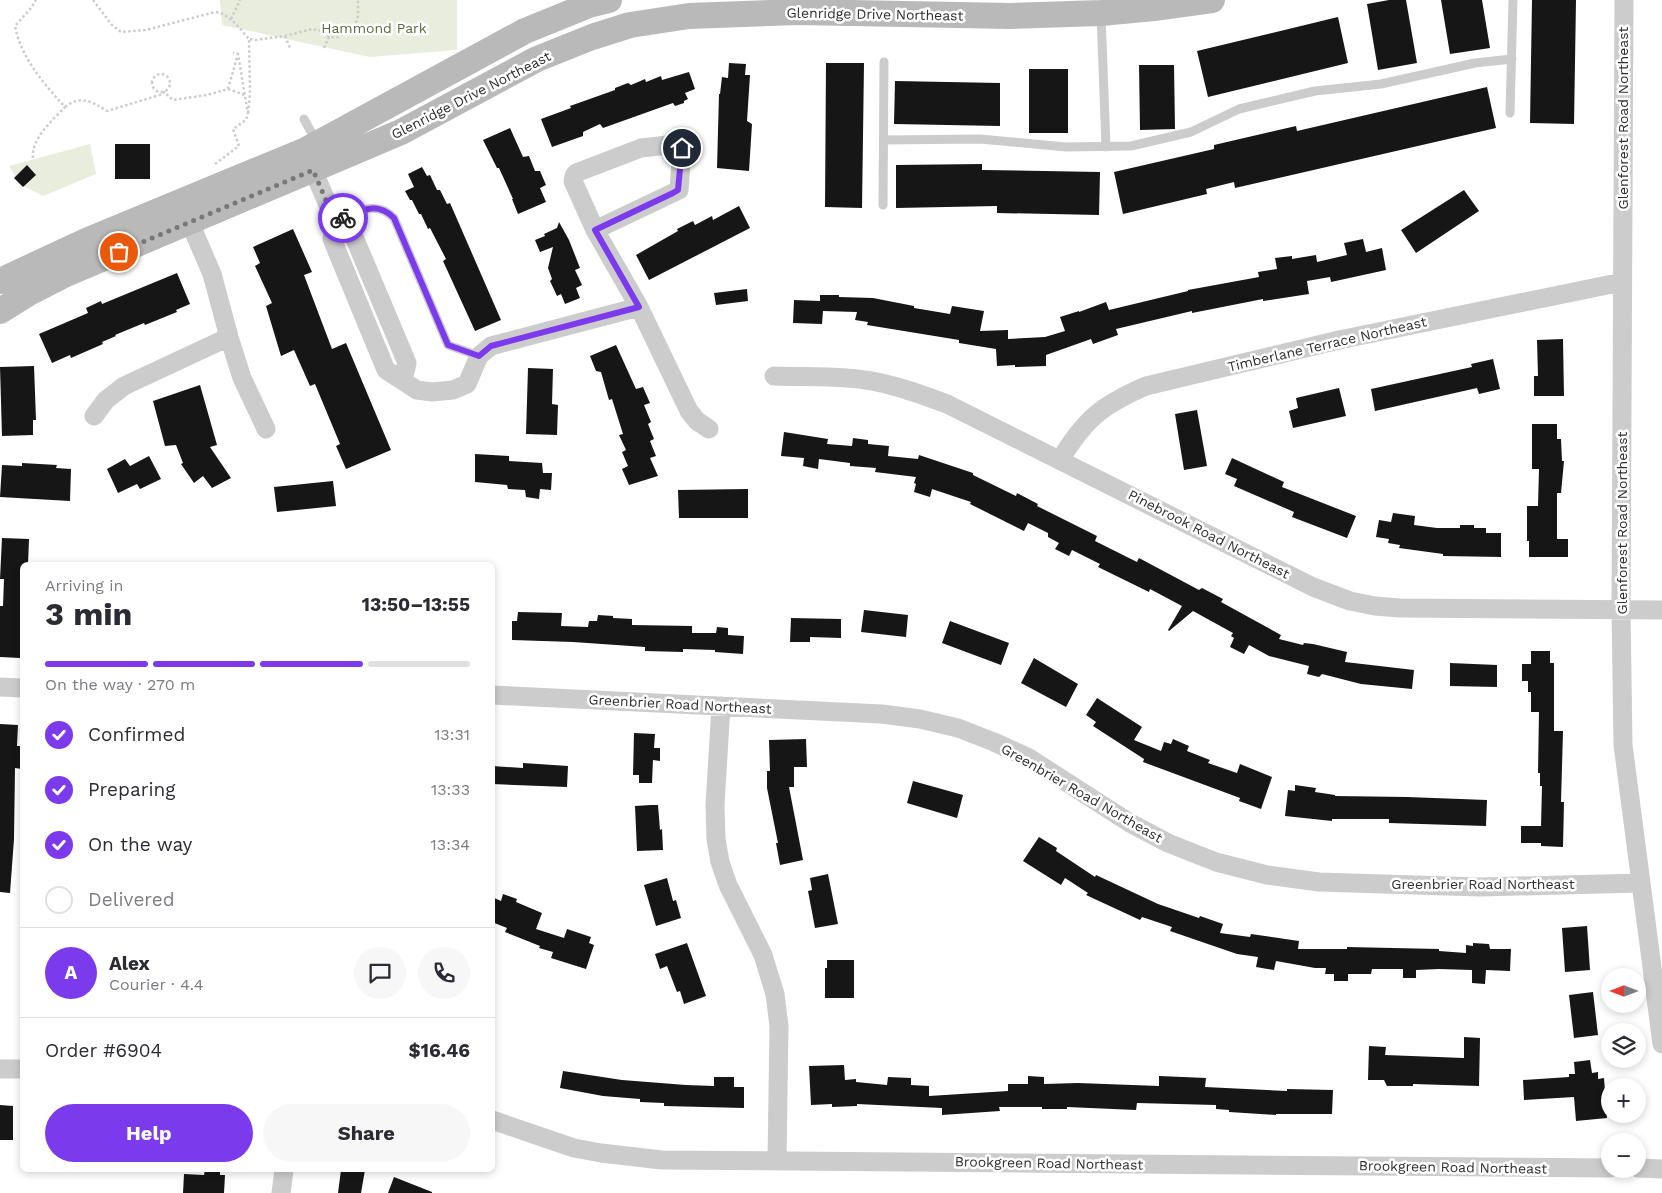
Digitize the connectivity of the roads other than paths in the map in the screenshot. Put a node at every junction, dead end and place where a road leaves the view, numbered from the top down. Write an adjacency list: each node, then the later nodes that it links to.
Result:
1 (609, 0): 11 (main road, Glenridge Drive Northeast)
2 (1212, 0): 5 (main road, Glenridge Drive Northeast)
3 (1513, 0): 6 (lane)
4 (1624, 0): 19 (street, Glenforest Road Northeast)
5 (1102, 6): 12 (lane); 13 (main road, Glenridge Drive Northeast)
6 (1512, 59): 8 (lane); 12 (lane)
7 (884, 62): 10 (lane)
8 (1510, 113)
9 (304, 119): 11 (lane)
10 (884, 140): 12 (lane); 14 (lane)
11 (317, 144): 18 (main road, Glenridge Drive Northeast)
12 (1106, 147)
13 (313, 170): 15 (street); 16 (main road, Glenridge Drive Northeast)
14 (883, 205)
15 (335, 221): 23 (lane); 23 (street)
16 (190, 223): 21 (main road, Glenridge Drive Northeast); 22 (street)
17 (595, 230): 17 (street); 20 (street)
18 (0, 280)
19 (1622, 282): 28 (street, Timberlane Terrace Northeast); 29 (street, Glenforest Road Northeast)
20 (639, 307): 23 (street); 27 (street)
21 (0, 311)
22 (229, 337): 25 (street); 26 (street)
23 (479, 356)
24 (774, 376): 28 (street, Pinebrook Road Northeast)
25 (94, 416)
26 (266, 429)
27 (709, 429)
28 (1060, 460): 29 (street, Pinebrook Road Northeast)
29 (1621, 610): 30 (street, Pinebrook Road Northeast); 35 (street, Glenforest Road Northeast)
30 (1662, 610)
31 (0, 687): 32 (street)
32 (20, 688)
33 (495, 695): 34 (street, Greenbrier Road Northeast)
34 (721, 706): 35 (street, Greenbrier Road Northeast); 40 (street)
35 (1641, 883): 36 (street, Glenforest Road Northeast)
36 (1662, 1044)
37 (0, 1069): 38 (street)
38 (20, 1069)
39 (495, 1121): 40 (street, Brookgreen Road Northeast)
40 (777, 1161): 41 (street, Brookgreen Road Northeast)
41 (1601, 1168)
42 (1646, 1168): 43 (street)
43 (1662, 1169)
44 (284, 1172): 45 (street)
45 (281, 1193)

